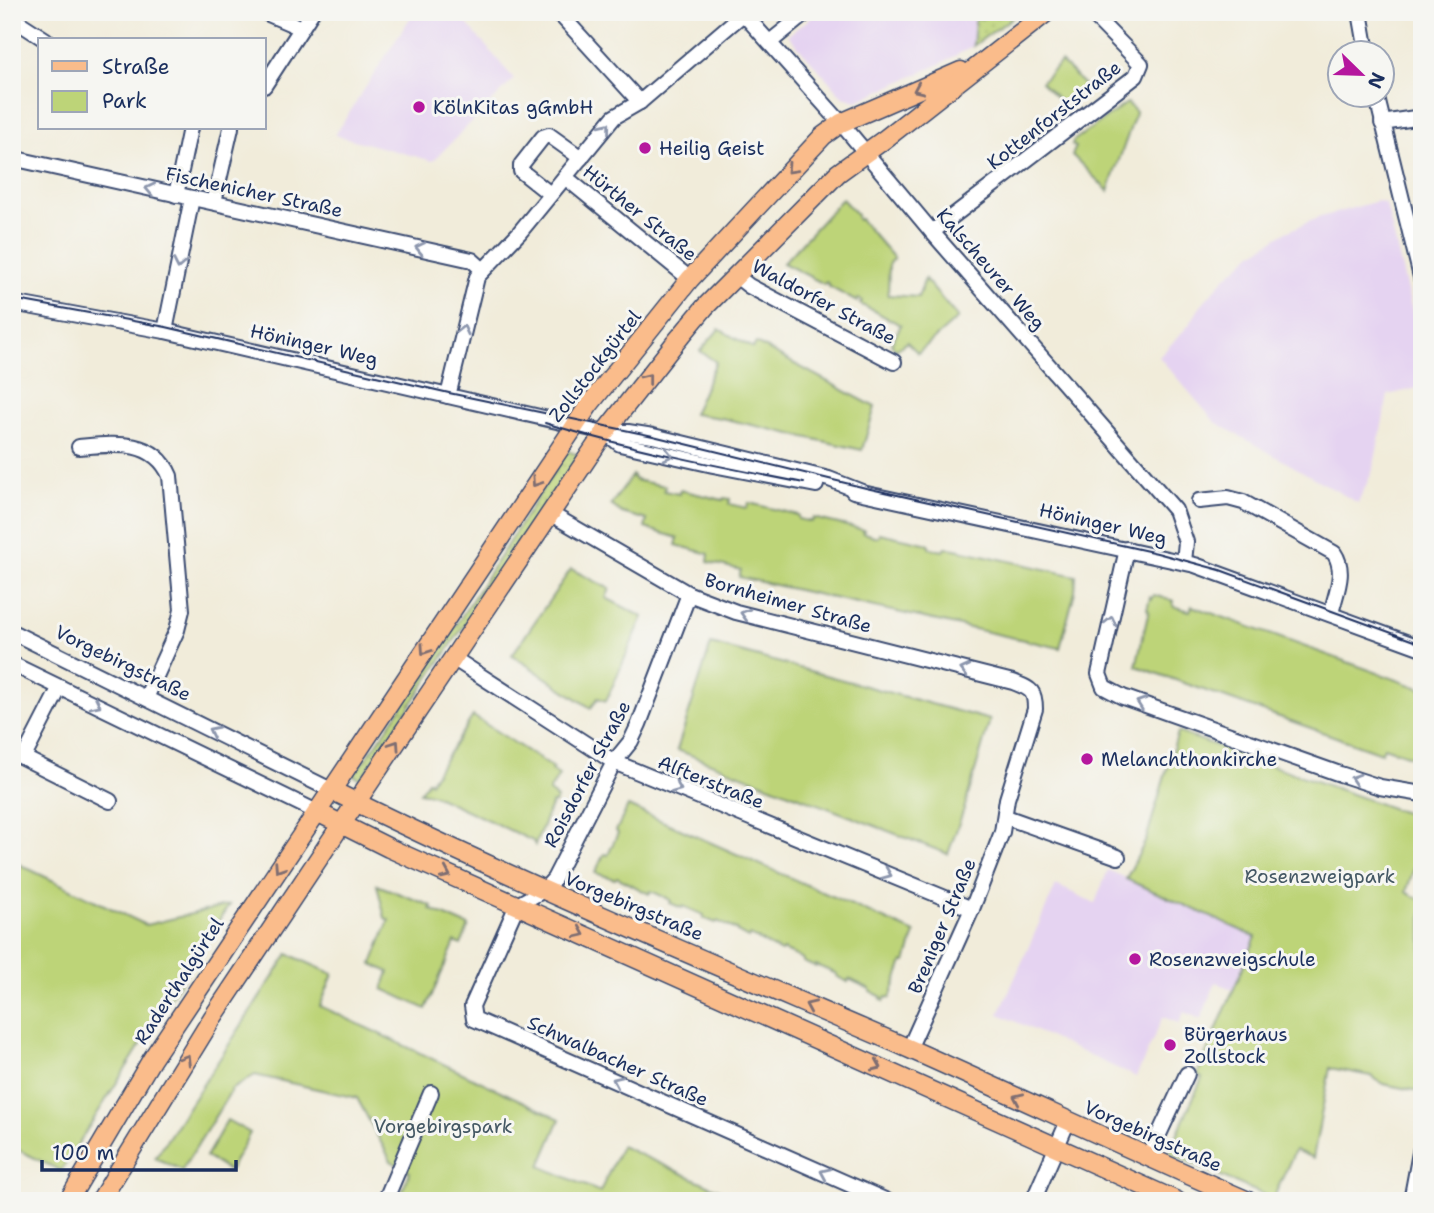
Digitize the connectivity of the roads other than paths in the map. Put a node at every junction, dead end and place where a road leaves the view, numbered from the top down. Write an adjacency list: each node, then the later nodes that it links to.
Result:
1 (264, 12): 10 (street)
2 (312, 12): 10 (street)
3 (558, 12): 16 (street)
4 (807, 12): 13 (street)
5 (1047, 12): 14 (main road, Zollstockgürtel)
6 (1360, 12): 12 (street)
7 (743, 13): 13 (street, Kalscheurer Weg); 16 (street)
8 (1095, 17): 31 (street, Kottenforststraße)
9 (12, 18): 11 (street)
10 (301, 28): 15 (street)
11 (43, 38)
12 (1365, 38)
13 (770, 42): 19 (street, Kalscheurer Weg)
14 (981, 62): 19 (main road, Zollstockgürtel, one-way to 19); 23 (main road, Zollstockgürtel)
15 (266, 83)
16 (640, 102): 25 (street, one-way to 16)
17 (1379, 108): 20 (street)
18 (1422, 117): 20 (street)
19 (841, 123): 23 (street, Kalscheurer Weg); 34 (main road, Zollstockgürtel, one-way to 34)
20 (1382, 123): 35 (street)
21 (190, 130): 28 (street)
22 (231, 130): 30 (street)
23 (866, 153): 31 (street, Kalscheurer Weg); 33 (main road, Zollstockgürtel)
24 (12, 158): 28 (street, Fischenicher Straße, one-way to 24)
25 (581, 158): 26 (street); 27 (street)
26 (565, 177): 27 (street); 34 (street, Hürther Straße)
27 (550, 194): 32 (street)
28 (176, 195): 29 (street, Fischenicher Straße)
29 (192, 198): 30 (street, Fischenicher Straße); 37 (street, one-way to 37)
30 (215, 202): 32 (street, Fischenicher Straße, one-way to 30)
31 (932, 232): 46 (street, Kalscheurer Weg)
32 (483, 270): 39 (street, one-way to 32)
33 (735, 275): 38 (street, Waldorfer Straße); 41 (main road, Zollstockgürtel, one-way to 33)
34 (690, 279): 40 (main road, Zollstockgürtel)
35 (1422, 281)
36 (12, 303): 37 (street, Höninger Weg)
37 (166, 331): 39 (street, Höninger Weg)
38 (894, 362)
39 (448, 396): 40 (street, Höninger Weg)
40 (574, 426): 41 (street, Höninger Weg); 58 (main road, Zollstockgürtel, one-way to 58)
41 (605, 432): 44 (main road, Zollstockgürtel); 45 (street, Höninger Weg)
42 (79, 447): 55 (street)
43 (1199, 500): 48 (street)
44 (551, 514): 47 (street, Bornheimer Straße); 51 (main road, Zollstockgürtel)
45 (1127, 549): 46 (street, Höninger Weg); 59 (street, one-way to 45)
46 (1184, 562): 48 (street, Höninger Weg)
47 (689, 594): 54 (street, Bornheimer Straße, one-way to 47); 57 (street, Roisdorfer Straße)
48 (1331, 614): 50 (street, Höninger Weg)
49 (12, 632): 55 (street, Vorgebirgstraße)
50 (1422, 648)
51 (453, 658): 57 (street, Alfterstraße); 61 (main road, Zollstockgürtel, one-way to 51)
52 (12, 664): 53 (street)
53 (60, 687): 56 (street); 62 (street, one-way to 62)
54 (1030, 689): 63 (street, Breniger Straße)
55 (146, 698): 58 (street, Vorgebirgstraße, one-way to 55)
56 (18, 754): 60 (street)
57 (614, 762): 66 (street, Roisdorfer Straße); 68 (street, Alfterstraße, one-way to 68)
58 (331, 790): 61 (main road, Vorgebirgstraße); 62 (main road, Raderthalgürtel)
59 (1422, 794)
60 (110, 801)
61 (357, 802): 64 (main road); 66 (main road, Vorgebirgstraße)
62 (317, 812): 64 (main road); 70 (main road, Raderthalgürtel, one-way to 70)
63 (1006, 817): 65 (street); 68 (street, Breniger Straße)
64 (341, 825): 67 (main road, one-way to 67); 72 (main road, one-way to 64)
65 (1118, 857)
66 (544, 890): 67 (street); 69 (main road, Vorgebirgstraße, one-way to 66)
67 (517, 905): 76 (main road, one-way to 76); 81 (street, Schwalbacher Straße, one-way to 67)
68 (972, 909): 69 (street, Breniger Straße)
69 (909, 1049): 74 (main road, Vorgebirgstraße, one-way to 69)
70 (152, 1059): 72 (main road); 78 (main road, Raderthalgürtel)
71 (1186, 1074): 77 (street)
72 (170, 1084): 79 (main road)
73 (431, 1093): 80 (street)
74 (1068, 1121): 76 (street); 77 (main road, Vorgebirgstraße)
75 (1422, 1142): 85 (street)
76 (1057, 1147): 82 (street); 83 (main road)
77 (1148, 1158): 84 (main road, Vorgebirgstraße)
78 (68, 1201)
79 (100, 1201)
80 (385, 1201)
81 (887, 1201)
82 (1033, 1201)
83 (1178, 1201)
84 (1248, 1201)
85 (1411, 1201)

